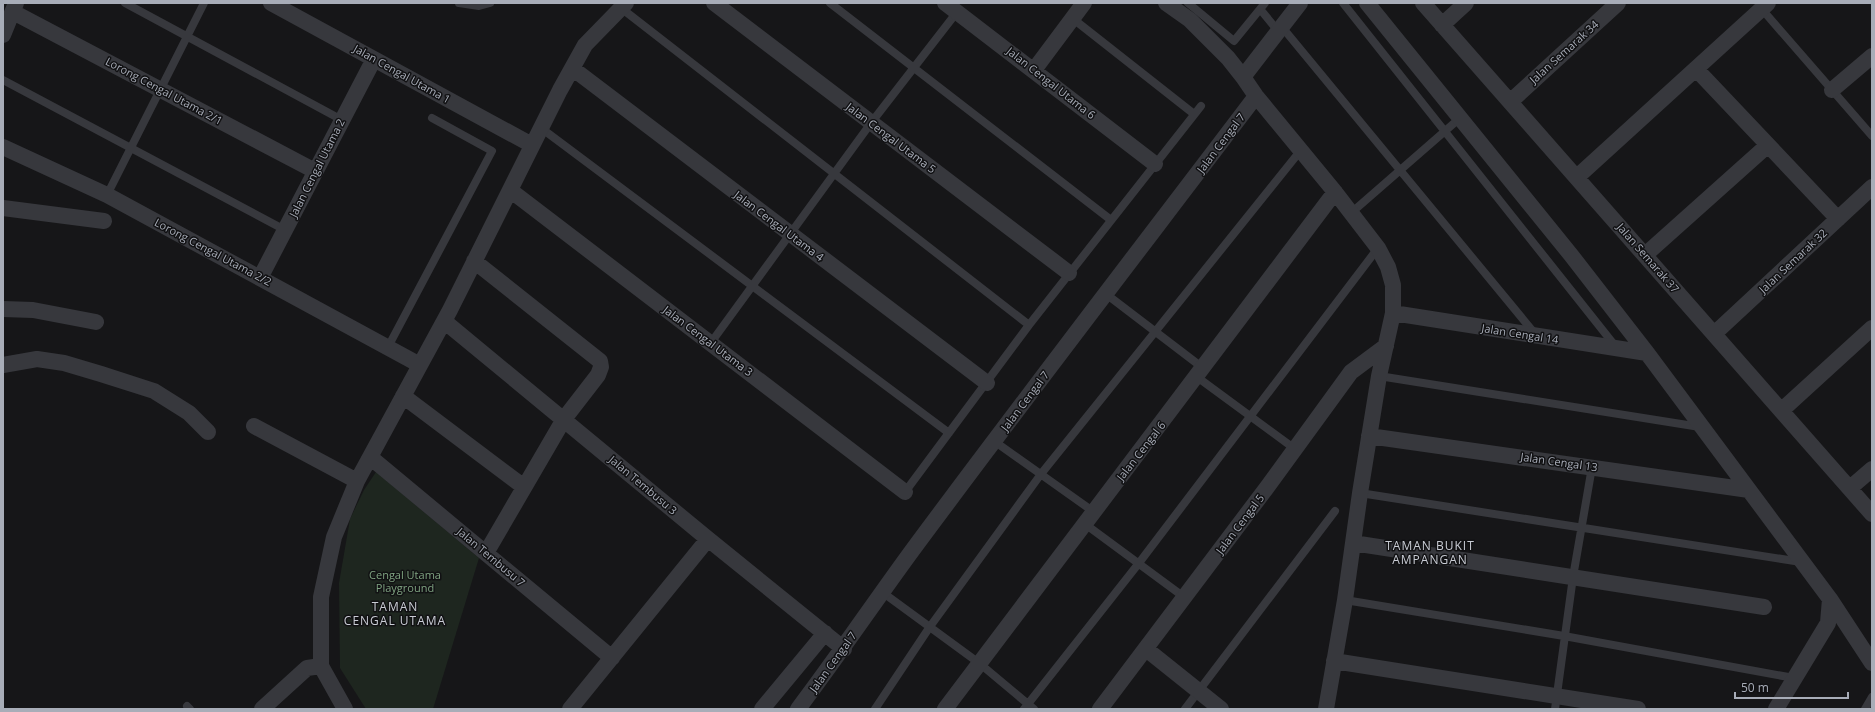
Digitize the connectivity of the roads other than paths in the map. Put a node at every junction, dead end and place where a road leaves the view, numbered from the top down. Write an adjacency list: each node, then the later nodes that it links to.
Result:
1 (125, 3): 26 (lane)
2 (204, 3): 26 (lane)
3 (271, 3): 28 (street, Jalan Cengal Utama 1)
4 (459, 3): 5 (lane)
5 (490, 3)
6 (714, 3): 44 (street, Jalan Cengal Utama 5)
7 (830, 3): 30 (lane)
8 (1084, 3): 22 (street)
9 (1166, 3): 33 (street)
10 (1188, 3): 19 (lane)
11 (1300, 3): 24 (street)
12 (1343, 3): 46 (lane)
13 (1367, 3): 42 (street)
14 (1423, 3): 23 (street, Jalan Semarak 37)
15 (1466, 3): 23 (street)
16 (1618, 3): 38 (street, Jalan Semarak 34)
17 (623, 5): 29 (street); 56 (lane)
18 (1762, 5): 31 (street); 36 (lane)
19 (1262, 6): 24 (lane)
20 (14, 7): 25 (street); 35 (street, Lorong Cengal Utama 2/1)
21 (951, 8): 30 (lane); 32 (street, Jalan Cengal Utama 6)
22 (1072, 18): 32 (street); 40 (lane)
23 (1442, 25): 38 (street, Jalan Semarak 37)
24 (1280, 29): 33 (street); 54 (lane)
25 (3, 35)
26 (188, 36): 35 (lane); 43 (lane)
27 (1872, 56): 36 (street)
28 (374, 59): 43 (street, Jalan Cengal Utama 2); 50 (street, Jalan Cengal Utama 1)
29 (572, 68): 45 (street); 68 (street, Jalan Cengal Utama 4)
30 (914, 68): 44 (lane); 65 (lane)
31 (1696, 69): 48 (street); 57 (street)
32 (1034, 70): 53 (street, Jalan Cengal Utama 6)
33 (1244, 77): 37 (street)
34 (3, 80): 51 (lane)
35 (161, 89): 51 (lane); 55 (street, Lorong Cengal Utama 2/1)
36 (1832, 90): 47 (lane)
37 (1256, 96): 52 (street); 75 (street, Jalan Cengal 7)
38 (1510, 102): 57 (street, Jalan Semarak 37)
39 (1201, 106): 40 (lane)
40 (1194, 114): 53 (lane)
41 (432, 118): 87 (lane)
42 (1460, 118): 46 (lane); 89 (street)
43 (342, 120): 55 (street, Jalan Cengal Utama 2)
44 (871, 123): 56 (lane); 72 (street, Jalan Cengal Utama 5)
45 (541, 128): 50 (street); 74 (lane)
46 (1445, 131): 54 (lane); 88 (lane)
47 (1872, 136)
48 (1768, 145): 64 (street); 70 (street)
49 (3, 146): 61 (street, Lorong Cengal Utama 2/2)
50 (532, 146): 59 (street)
51 (131, 147): 61 (lane); 67 (lane)
52 (1301, 150): 60 (street); 82 (lane)
53 (1155, 164): 65 (lane)
54 (1400, 169): 63 (lane); 84 (lane)
55 (315, 171): 67 (street, Jalan Cengal Utama 2)
56 (834, 173): 68 (lane); 80 (lane)
57 (1577, 177): 70 (street, Jalan Semarak 37)
58 (1872, 187): 64 (street, Jalan Semarak 32)
59 (510, 190): 71 (street); 85 (street, Jalan Cengal Utama 3)
60 (1335, 192): 63 (street); 92 (street, Jalan Cengal 6)
61 (107, 195): 73 (street, Lorong Cengal Utama 2/2)
62 (3, 208): 66 (street)
63 (1351, 213): 69 (street)
64 (1838, 219): 83 (street, Jalan Semarak 32)
65 (1111, 220): 72 (lane)
66 (104, 221)
67 (285, 230): 73 (street, Jalan Cengal Utama 2)
68 (789, 233): 74 (lane); 94 (street, Jalan Cengal Utama 4)
69 (1378, 248): 77 (street); 97 (lane)
70 (1645, 255): 83 (street, Jalan Semarak 37)
71 (474, 261): 78 (street); 98 (street)
72 (1069, 273): 80 (lane)
73 (260, 278): 87 (street, Lorong Cengal Utama 2/2)
74 (752, 286): 85 (lane); 102 (lane)
75 (1106, 294): 82 (lane); 104 (street, Jalan Cengal 7)
76 (3, 309): 79 (street)
77 (1394, 313): 84 (street, Jalan Cengal 14); 86 (street)
78 (444, 321): 91 (street); 98 (street, Jalan Tembusu 3)
79 (96, 322)
80 (1029, 325): 94 (lane)
81 (1872, 328): 96 (street)
82 (1155, 331): 92 (lane); 109 (lane)
83 (1714, 334): 96 (street, Jalan Semarak 37)
84 (1537, 337): 88 (street, Jalan Cengal 14)
85 (710, 344): 114 (street, Jalan Cengal Utama 3)
86 (1386, 346): 93 (street); 105 (street, Jalan Cengal 5)
87 (388, 347): 91 (street, Lorong Cengal Utama 2/2)
88 (1618, 349): 89 (street, Jalan Cengal 14)
89 (1647, 353): 100 (street)
90 (3, 365): 101 (street)
91 (420, 365): 95 (street)
92 (1200, 373): 97 (lane); 118 (street, Jalan Cengal 6)
93 (1379, 376): 100 (lane); 103 (street)
94 (987, 383): 102 (lane)
95 (403, 396): 106 (street); 111 (street)
96 (1782, 410): 112 (street, Jalan Semarak 37)
97 (1250, 415): 105 (lane); 123 (lane)
98 (564, 419): 111 (street); 120 (street, Jalan Tembusu 3)
99 (254, 426): 110 (street)
100 (1702, 427): 113 (street)
101 (208, 432)
102 (949, 433): 114 (lane)
103 (1369, 436): 107 (street, Jalan Cengal 13); 115 (street)
104 (994, 441): 109 (lane); 126 (street, Jalan Cengal 7)
105 (1295, 449): 127 (street, Jalan Cengal 5)
106 (370, 457): 110 (street); 122 (street, Jalan Tembusu 7)
107 (1592, 467): 113 (street, Jalan Cengal 13); 119 (lane)
108 (1872, 469): 112 (street)
109 (1041, 474): 118 (lane); 131 (lane)
110 (357, 481): 140 (street)
111 (524, 487): 122 (street)
112 (1850, 488): 117 (street, Jalan Semarak 37)
113 (1749, 490): 124 (street)
114 (905, 492)
115 (1360, 493): 119 (lane); 121 (street)
116 (1335, 511): 142 (lane)
117 (1872, 514)
118 (1090, 518): 123 (lane); 138 (street, Jalan Cengal 6)
119 (1583, 528): 124 (lane); 125 (lane)
120 (708, 539): 132 (street, Jalan Tembusu 3); 136 (street)
121 (1353, 543): 125 (street); 129 (street)
122 (486, 553): 136 (street, Jalan Tembusu 7)
123 (1139, 563): 127 (lane); 145 (lane)
124 (1804, 563): 128 (street)
125 (1573, 577): 130 (street); 133 (lane)
126 (882, 592): 131 (lane); 134 (street, Jalan Cengal 7)
127 (1184, 597): 135 (street, Jalan Cengal 5)
128 (1830, 599): 139 (street); 141 (street)
129 (1345, 600): 133 (lane); 137 (street)
130 (1764, 607)
131 (929, 628): 138 (lane); 151 (lane)
132 (824, 633): 134 (street, Jalan Tembusu 3); 149 (street)
133 (1564, 636): 141 (lane); 144 (lane)
134 (844, 649): 150 (street, Jalan Cengal 7)
135 (1146, 649): 142 (street); 153 (street, Jalan Cengal 5)
136 (612, 658): 148 (street)
137 (1334, 661): 144 (street); 156 (street)
138 (979, 663): 145 (lane); 152 (street, Jalan Cengal 6)
139 (1872, 663)
140 (321, 666): 146 (street); 147 (street)
141 (1794, 678): 158 (street)
142 (1198, 691): 154 (lane); 155 (street)
143 (1872, 697): 159 (lane)
144 (1556, 703): 157 (street)
145 (1028, 707)
146 (262, 709)
147 (345, 709)
148 (570, 709)
149 (762, 709)
150 (798, 709)
151 (875, 709)
152 (945, 709)
153 (1100, 709)
154 (1185, 709)
155 (1221, 709)
156 (1326, 709)
157 (1638, 709)
158 (1776, 709)
159 (1865, 709)

